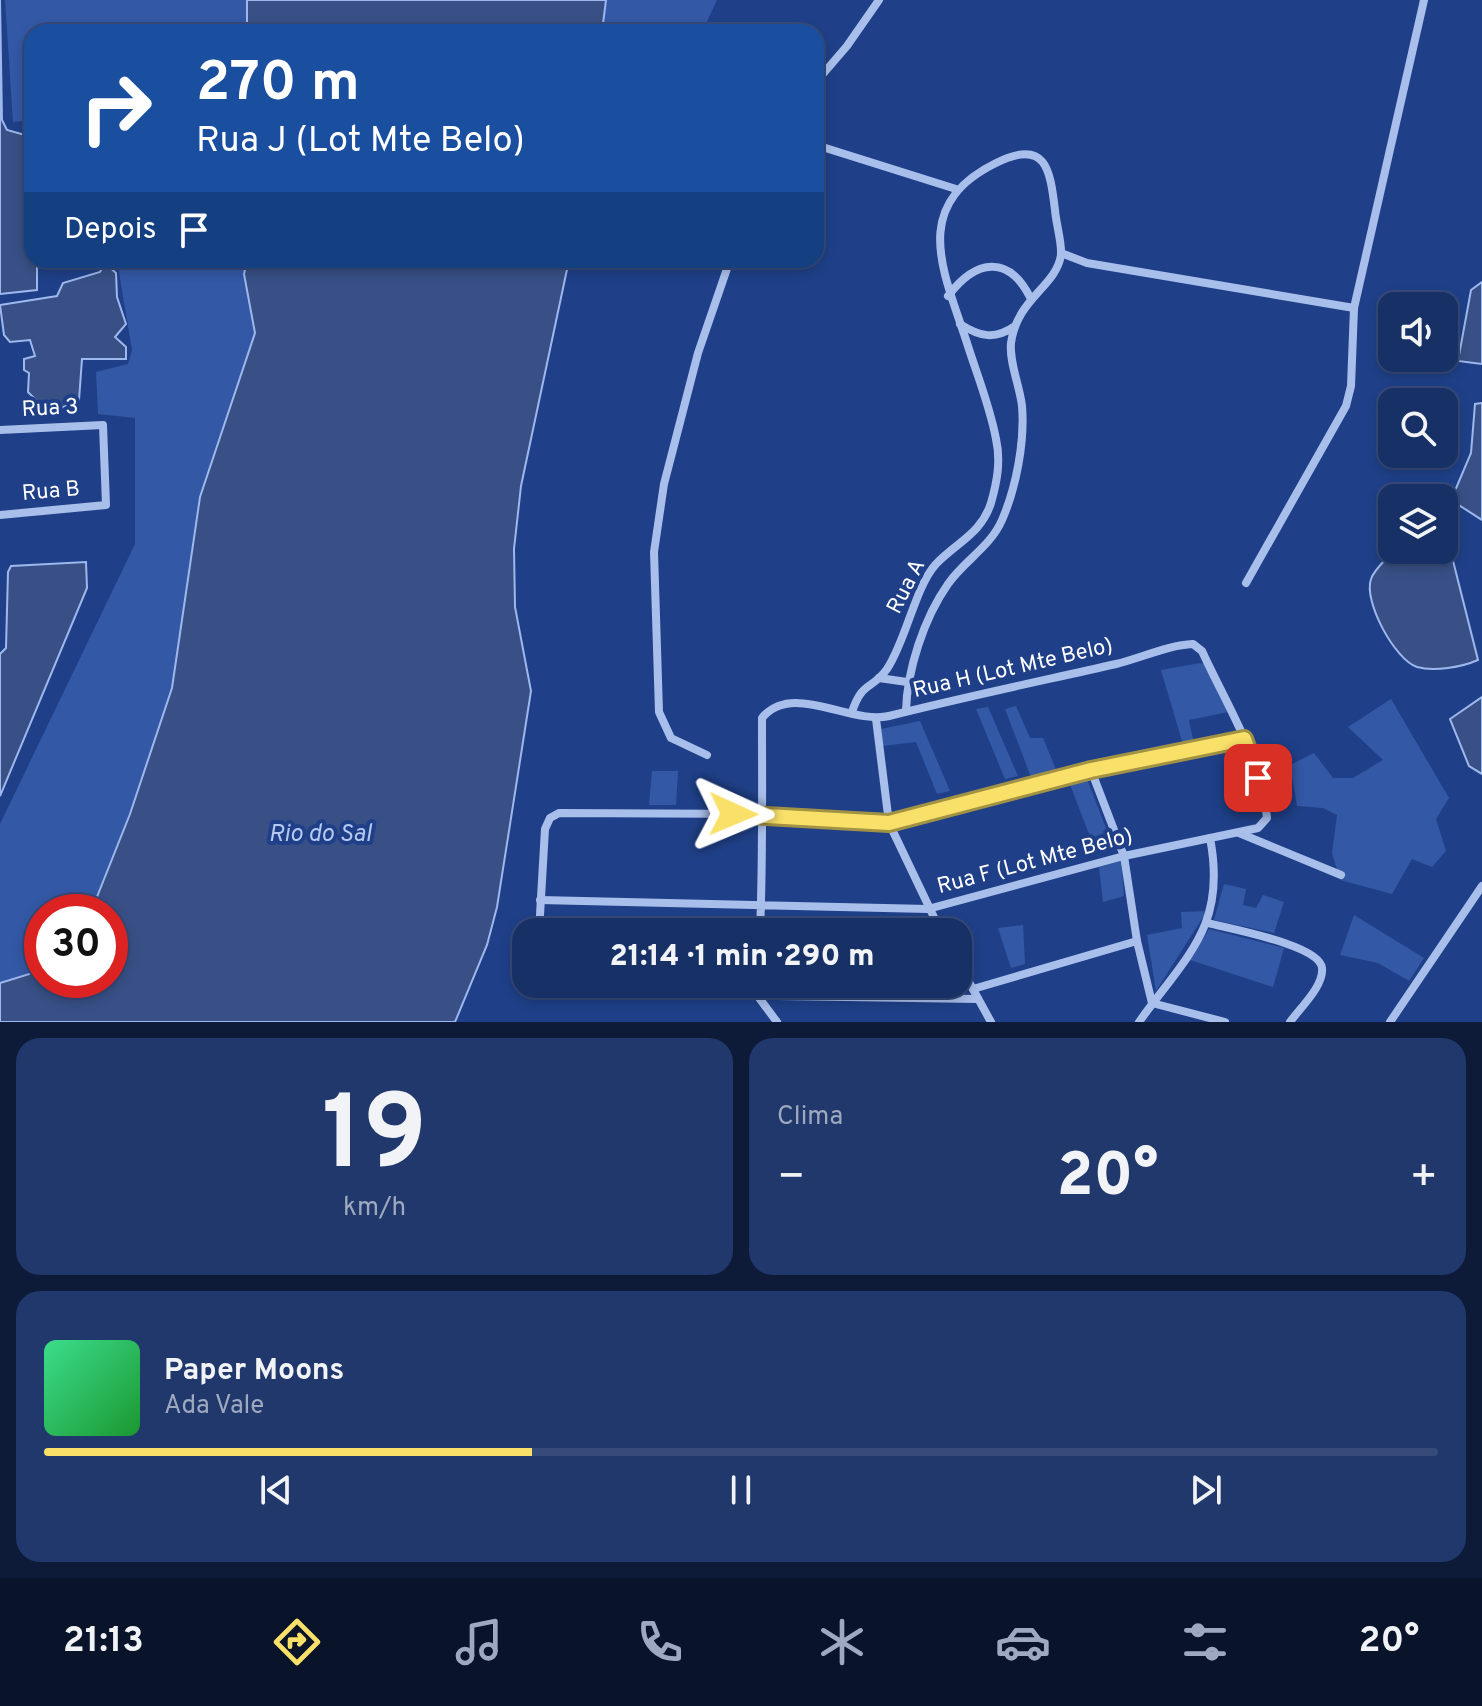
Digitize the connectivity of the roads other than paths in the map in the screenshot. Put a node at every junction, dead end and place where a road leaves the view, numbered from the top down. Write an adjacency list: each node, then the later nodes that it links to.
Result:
1 (879, 0): 3 (street)
2 (1424, 0): 10 (street)
3 (824, 73)
4 (824, 148): 5 (street)
5 (956, 189): 6 (street); 8 (street, Rua A)
6 (1061, 253): 9 (street, Rua A); 10 (street)
7 (727, 268): 27 (street)
8 (948, 296): 9 (street); 11 (street, Rua A)
9 (1031, 299): 12 (street, Rua A)
10 (1354, 308): 20 (street)
11 (959, 324): 13 (street); 16 (street, Rua A)
12 (1015, 326): 14 (street); 15 (street, Rua A)
13 (978, 336): 14 (street); 16 (street)
14 (995, 336): 15 (street)
15 (1011, 346): 22 (street, Rua A)
16 (971, 361): 21 (street, Rua A)
17 (0, 430): 18 (street, Rua 3)
18 (106, 505): 19 (street, Rua B)
19 (0, 515)
20 (1246, 583)
21 (879, 678): 22 (street); 24 (street, Rua A)
22 (907, 682): 23 (street, Rua A)
23 (906, 711): 25 (street, Rua H (Lot Mte Belo)); 26 (street, Rua H (Lot Mte Belo))
24 (852, 712): 25 (street); 29 (street)
25 (876, 719): 30 (street)
26 (1244, 739): 28 (street); 31 (street, Rua F (Lot Mte Belo))
27 (707, 755)
28 (1091, 770): 30 (street); 33 (street)
29 (762, 814): 30 (street); 36 (street); 37 (street)
30 (889, 823): 38 (street)
31 (1239, 833): 32 (street, Rua F (Lot Mte Belo)); 34 (street)
32 (1210, 838): 33 (street, Rua F (Lot Mte Belo)); 42 (street)
33 (1124, 856): 38 (street, Rua F (Lot Mte Belo)); 43 (street)
34 (1341, 875)
35 (1482, 886): 54 (street)
36 (540, 900): 37 (street, Rua F (Lot Mte Belo)); 39 (street)
37 (761, 906): 38 (street, Rua F (Lot Mte Belo)); 40 (street)
38 (928, 909): 41 (street)
39 (539, 918)
40 (761, 918)
41 (933, 918)
42 (1208, 923): 48 (street); 53 (street)
43 (1137, 941): 44 (street); 48 (street)
44 (973, 989): 47 (street)
45 (759, 998): 49 (street)
46 (923, 998): 47 (street)
47 (978, 999): 50 (street)
48 (1152, 1003): 51 (street); 52 (street)
49 (777, 1022)
50 (991, 1022)
51 (1139, 1022)
52 (1225, 1022)
53 (1290, 1022)
54 (1390, 1022)

